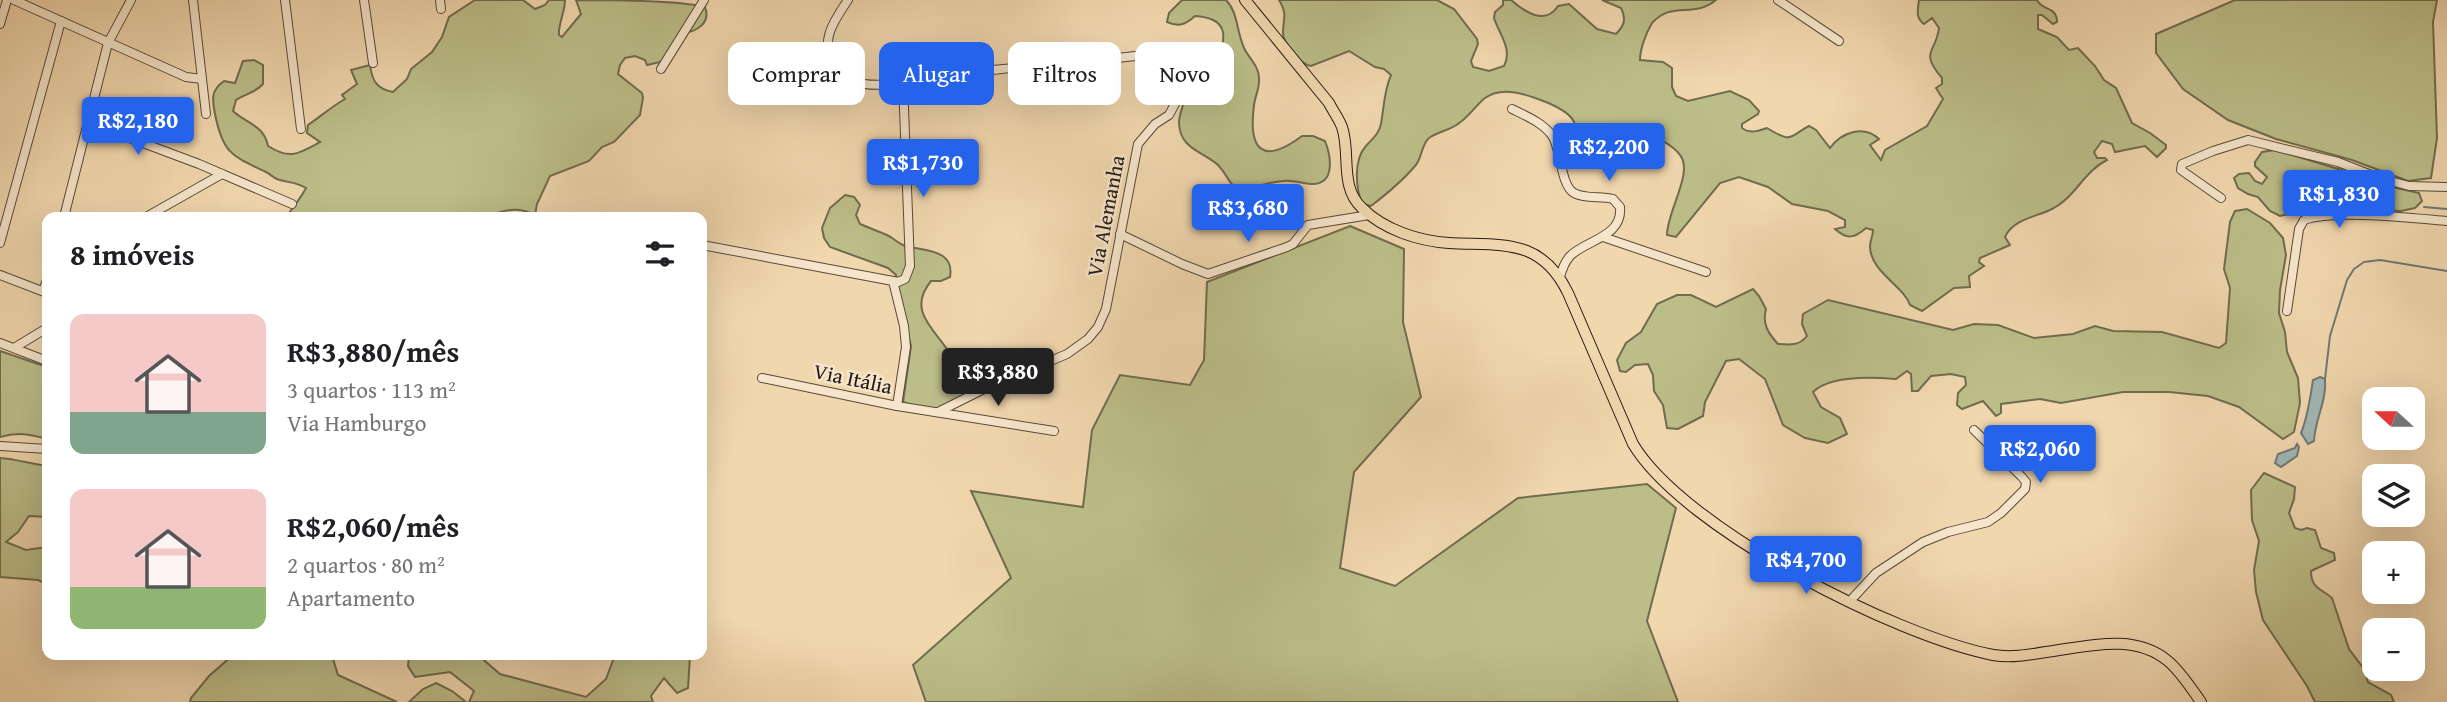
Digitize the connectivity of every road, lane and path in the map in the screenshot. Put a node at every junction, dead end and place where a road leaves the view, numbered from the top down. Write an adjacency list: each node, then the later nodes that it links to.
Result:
1 (7, 0): 12 (street)
2 (14, 0): 11 (street)
3 (131, 0): 14 (street)
4 (193, 0): 18 (street)
5 (285, 0): 24 (street)
6 (364, 0): 15 (street)
7 (704, 0): 16 (street)
8 (848, 0): 19 (street, Via Alemanha)
9 (1245, 0): 31 (main road)
10 (1778, 0): 13 (street)
11 (61, 21): 14 (street); 35 (street)
12 (0, 24)
13 (1839, 41)
14 (108, 43): 18 (street); 23 (street)
15 (373, 62)
16 (661, 69)
17 (994, 70): 33 (street, Via Alemanha)
18 (202, 79): 22 (street)
19 (879, 84)
20 (904, 105): 40 (street)
21 (1512, 109): 34 (street)
22 (206, 114)
23 (87, 122): 25 (street); 29 (street)
24 (301, 128)
25 (222, 174): 28 (street); 30 (street)
26 (2447, 187): 27 (street)
27 (2221, 198)
28 (292, 204)
29 (65, 212)
30 (155, 212)
31 (1369, 215): 33 (street); 39 (main road)
32 (2447, 221): 42 (street)
33 (1120, 234): 49 (street, Via Alemanha)
34 (1603, 237): 37 (street); 39 (street)
35 (0, 243)
36 (707, 246): 40 (street)
37 (1706, 272)
38 (0, 275): 41 (street)
39 (1560, 277): 54 (main road)
40 (893, 281): 48 (street)
41 (42, 291)
42 (2287, 311)
43 (42, 331): 45 (street)
44 (0, 342): 45 (street)
45 (14, 348): 46 (street)
46 (42, 359)
47 (762, 377): 48 (street, Via Itália)
48 (897, 406): 49 (street, Via Itália)
49 (939, 412): 51 (street, Via Itália)
50 (1974, 430): 54 (street)
51 (1054, 431)
52 (0, 446): 53 (street)
53 (42, 449)
54 (1850, 601): 55 (main road)
55 (2201, 702)

